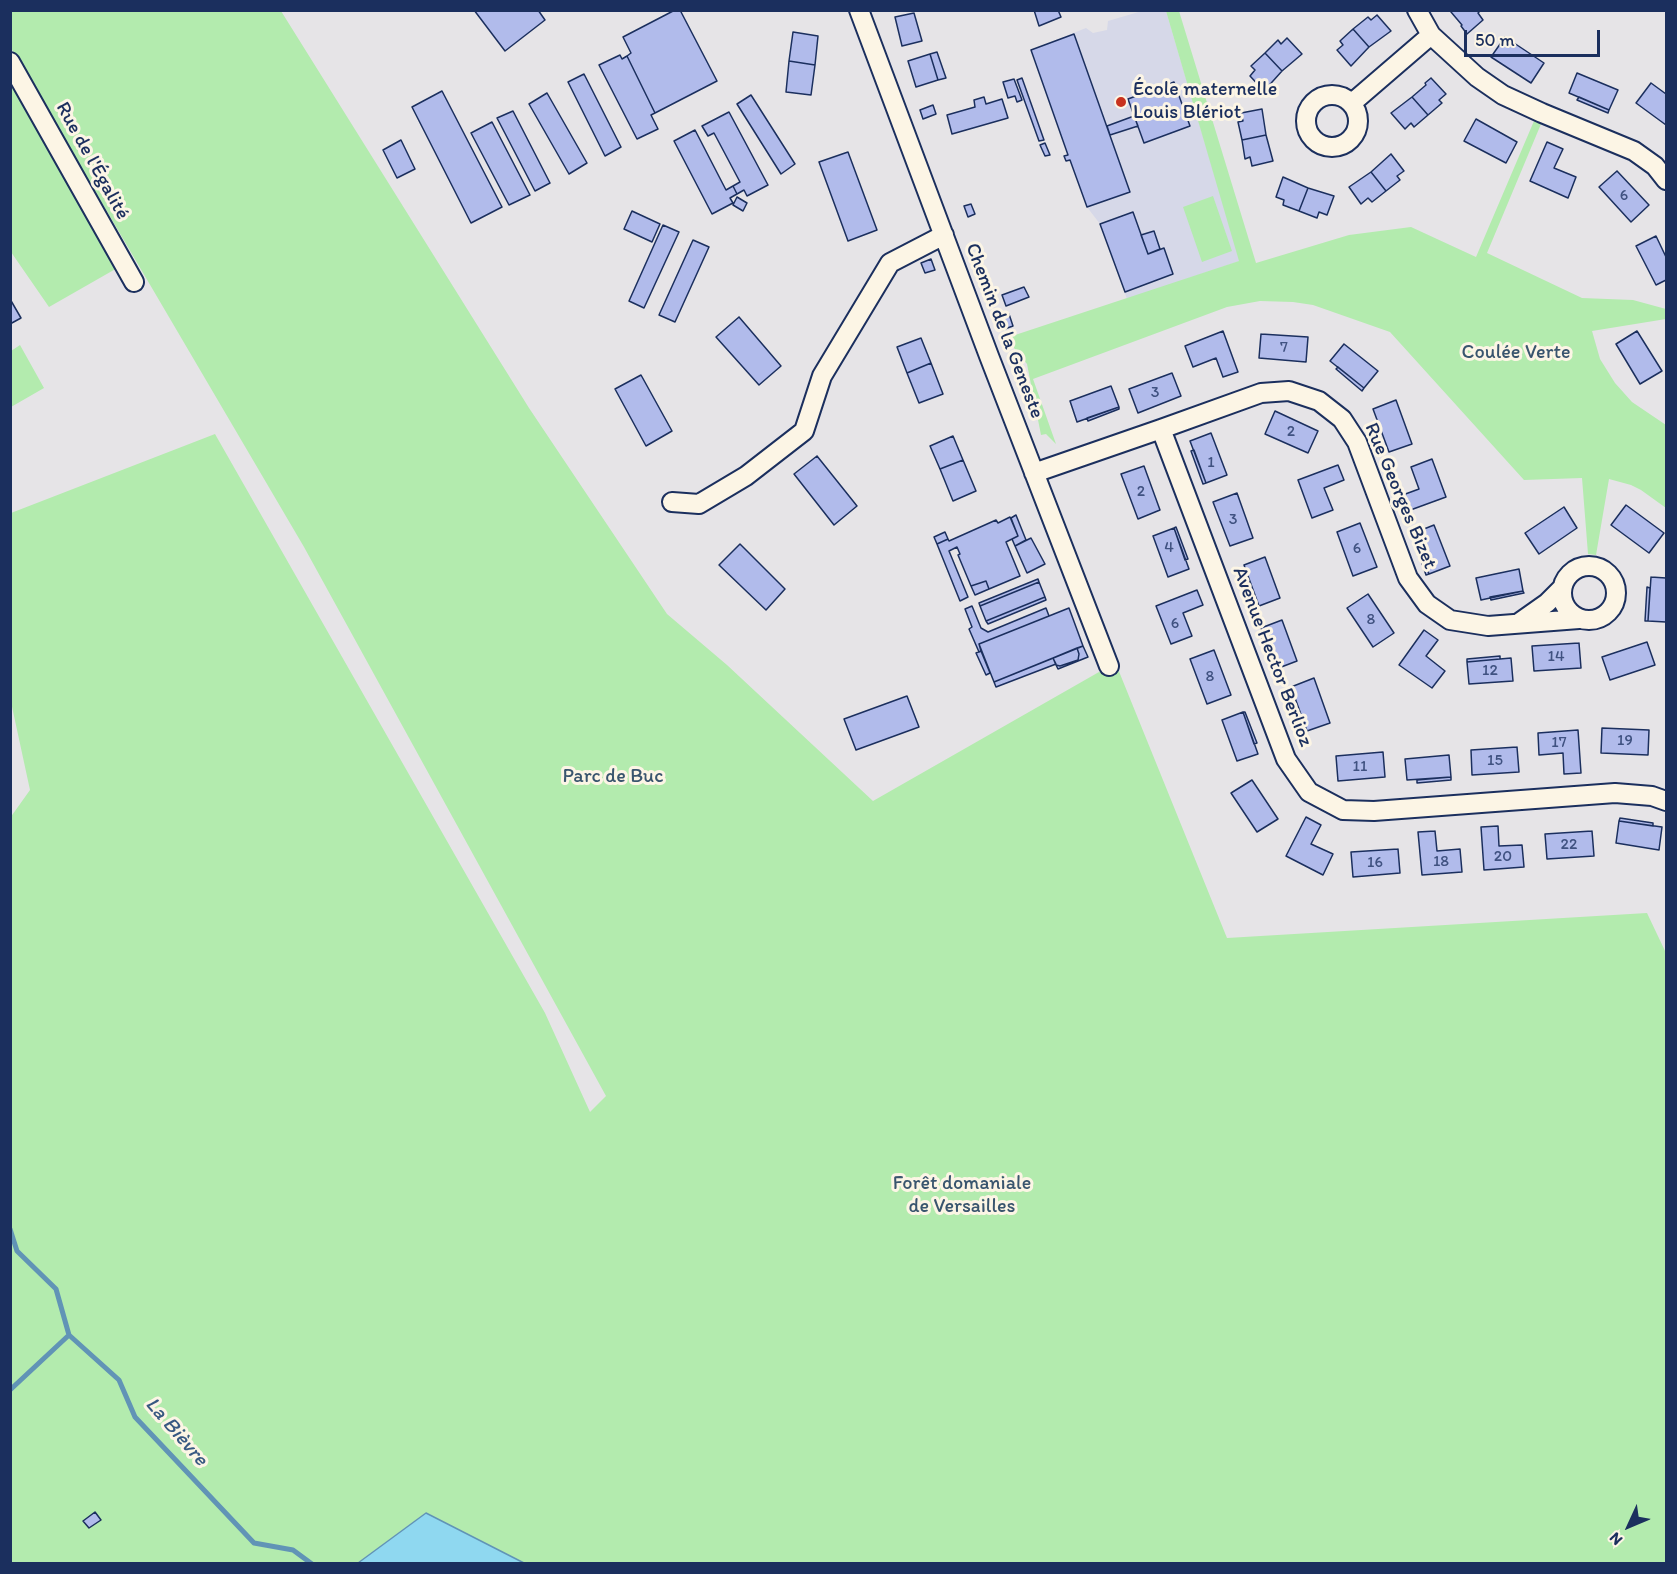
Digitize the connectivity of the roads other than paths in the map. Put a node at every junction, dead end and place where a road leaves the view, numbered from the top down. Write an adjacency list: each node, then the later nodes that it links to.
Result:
1 (859, 10): 7 (street, Chemin de la Geneste)
2 (1417, 10): 3 (street)
3 (1431, 35): 5 (street); 6 (street)
4 (10, 62): 8 (street, Rue de l'Égalité)
5 (1352, 103)
6 (1666, 180)
7 (944, 235): 10 (street, Chemin de la Geneste); 11 (street)
8 (134, 282)
9 (1161, 429): 10 (street, Rue Georges Bizet); 14 (street, Rue Georges Bizet); 16 (street, Avenue Hector Berlioz)
10 (1034, 473): 15 (street, Chemin de la Geneste)
11 (672, 502)
12 (1562, 588): 13 (street); 13 (street, Rue Georges Bizet); 14 (street, Rue Georges Bizet)
13 (1580, 619): 14 (street, Rue Georges Bizet)
14 (1519, 623)
15 (1108, 666)
16 (1666, 801)

